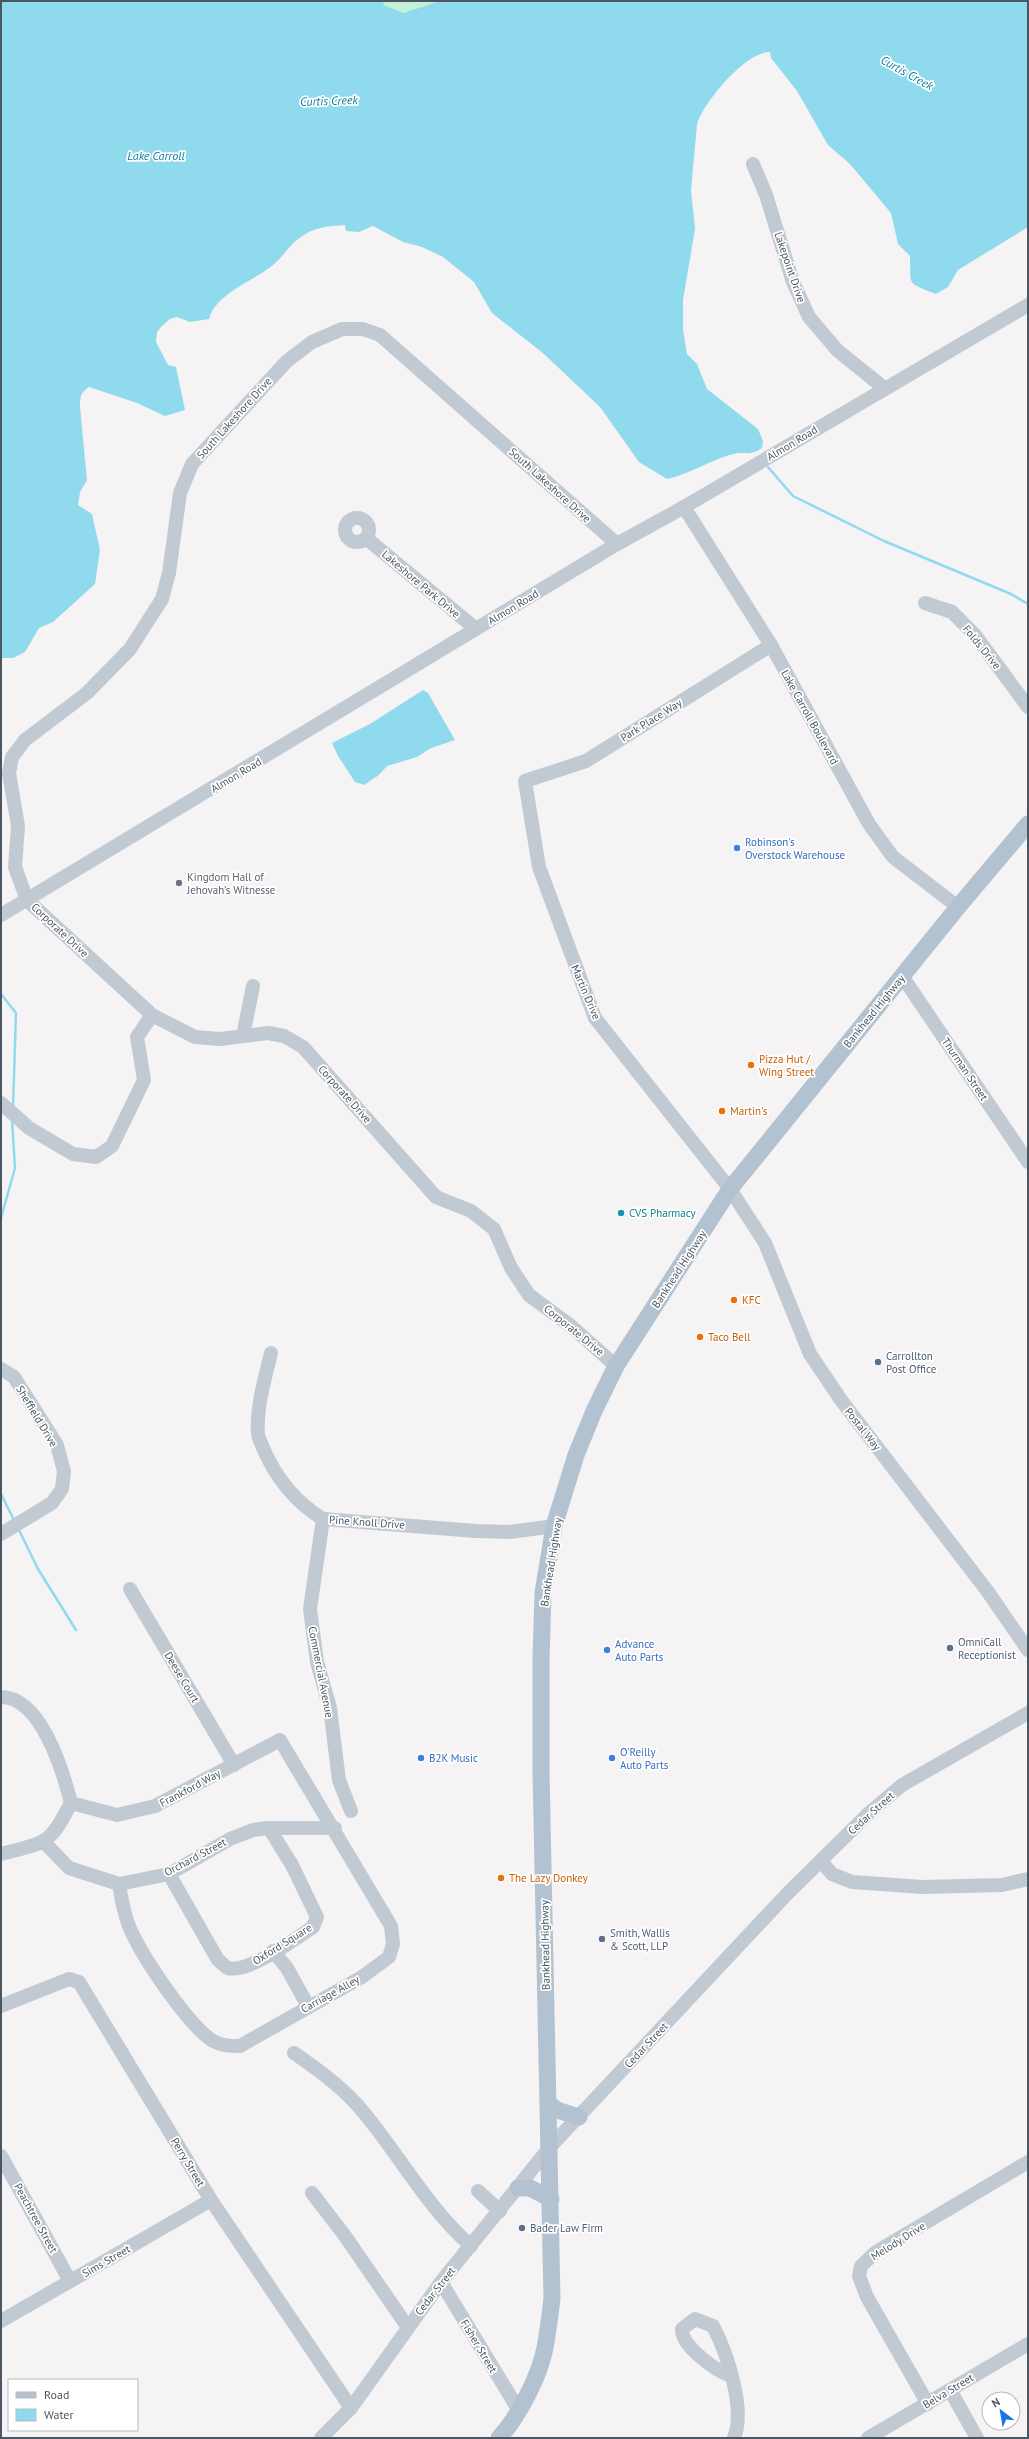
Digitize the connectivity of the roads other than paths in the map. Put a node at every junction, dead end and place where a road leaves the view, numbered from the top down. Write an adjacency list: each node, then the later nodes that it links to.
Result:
1 (752, 164): 3 (street, Lakepoint Drive)
2 (1028, 305): 3 (street, Almon Road)
3 (884, 388): 4 (street, Almon Road)
4 (684, 507): 6 (street, Almon Road); 9 (street, Lake Carroll Boulevard)
5 (366, 538): 8 (street, Lakeshore Park Drive)
6 (617, 544): 8 (street, Almon Road); 13 (street, South Lakeshore Drive)
7 (925, 603): 10 (street, Folds Drive)
8 (476, 630): 13 (street, Almon Road)
9 (771, 646): 11 (street, Park Place Way); 14 (street, Lake Carroll Boulevard)
10 (1028, 706)
11 (525, 781): 22 (street, Martin Drive)
12 (1028, 824): 14 (main road, Bankhead Highway)
13 (28, 900): 15 (street, Almon Road); 18 (street, Corporate Drive)
14 (958, 907): 16 (main road, Bankhead Highway)
15 (1, 915)
16 (902, 976): 21 (street, Thurman Street); 22 (main road, Bankhead Highway)
17 (253, 986): 19 (street)
18 (152, 1015): 19 (street, Corporate Drive); 20 (street)
19 (243, 1036): 24 (street, Corporate Drive)
20 (1, 1103)
21 (1028, 1162)
22 (730, 1189): 24 (main road, Bankhead Highway); 30 (street, Postal Way)
23 (271, 1353): 26 (street, Pine Knoll Drive)
24 (616, 1366): 27 (main road, Bankhead Highway)
25 (1, 1369): 28 (street, Sheffield Drive)
26 (323, 1519): 27 (street, Pine Knoll Drive); 36 (street, Commercial Avenue)
27 (554, 1526): 49 (main road, Bankhead Highway)
28 (1, 1534)
29 (130, 1589): 34 (street, Deese Court)
30 (1028, 1650)
31 (1, 1697): 35 (street)
32 (1028, 1713): 41 (street, Cedar Street)
33 (280, 1740): 34 (street, Frankford Way); 38 (street, Carriage Alley)
34 (234, 1765): 35 (street, Frankford Way)
35 (70, 1803): 39 (street)
36 (348, 1805)
37 (269, 1828): 38 (street, Orchard Street); 42 (street, Orchard Street); 45 (street, Oxford Square)
38 (335, 1828): 47 (street, Carriage Alley)
39 (44, 1842): 40 (street); 44 (street, Orchard Street)
40 (1, 1854)
41 (821, 1861): 43 (street); 50 (street, Cedar Street)
42 (169, 1874): 44 (street, Orchard Street); 45 (street, Oxford Square)
43 (1028, 1879)
44 (119, 1884): 47 (street, Carriage Alley)
45 (273, 1951): 47 (street)
46 (1, 2006): 58 (street, Perry Street)
47 (308, 2006)
48 (294, 2053): 60 (street)
49 (549, 2104): 50 (main road); 51 (main road, Bankhead Highway)
50 (578, 2117): 51 (street, Cedar Street)
51 (550, 2147): 54 (street, Cedar Street); 57 (main road, Bankhead Highway)
52 (1, 2156): 61 (street, Peachtree Street)
53 (1028, 2162): 68 (street, Melody Drive)
54 (518, 2188): 57 (main road); 59 (street, Cedar Street)
55 (478, 2192): 59 (street)
56 (312, 2193): 64 (street)
57 (551, 2199): 70 (main road, Bankhead Highway)
58 (212, 2200): 61 (street, Sims Street); 69 (street, Perry Street)
59 (500, 2211): 60 (street, Cedar Street)
60 (471, 2246): 62 (street, Cedar Street)
61 (70, 2281): 63 (street, Sims Street)
62 (441, 2282): 64 (street, Cedar Street); 70 (street, Fisher Street)
63 (1, 2321)
64 (407, 2326): 69 (street, Cedar Street)
65 (1028, 2344): 67 (street, Belva Street)
66 (731, 2376): 73 (street)
67 (950, 2390): 68 (street, Belva Street); 75 (street)
68 (928, 2404): 74 (street, Belva Street)
69 (351, 2408): 71 (street, Cedar Street)
70 (518, 2410): 72 (main road, Bankhead Highway)
71 (321, 2438)
72 (499, 2438)
73 (734, 2438)
74 (868, 2438)
75 (977, 2438)

